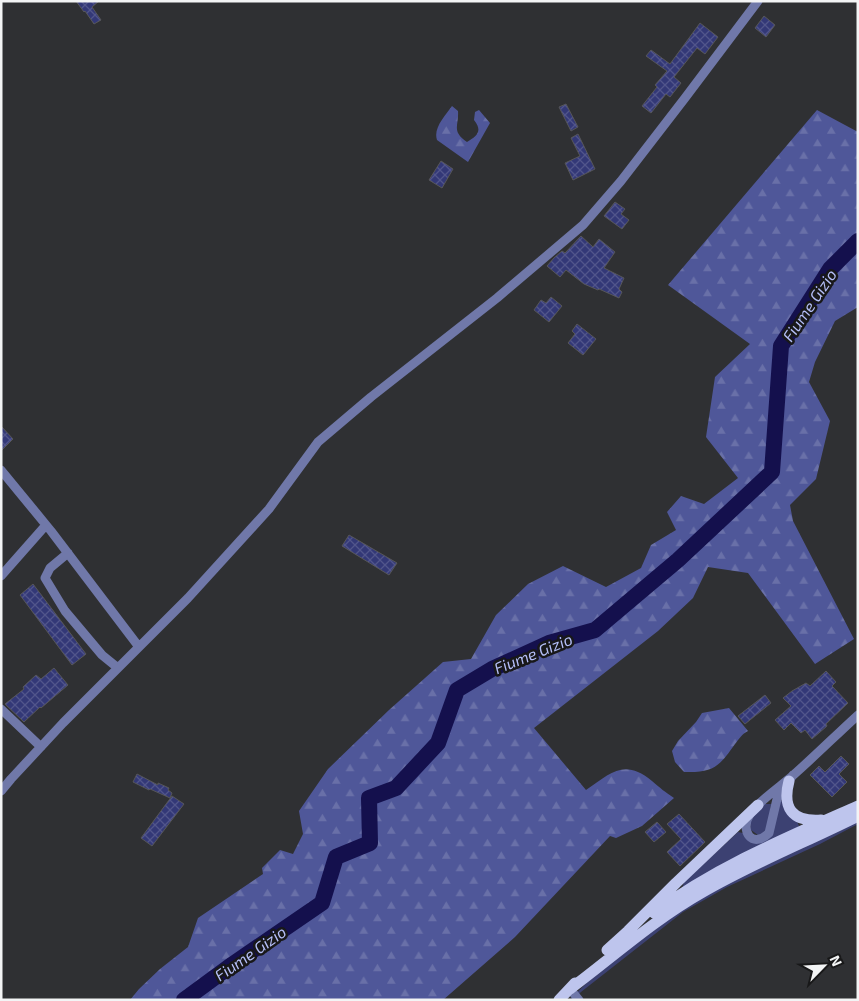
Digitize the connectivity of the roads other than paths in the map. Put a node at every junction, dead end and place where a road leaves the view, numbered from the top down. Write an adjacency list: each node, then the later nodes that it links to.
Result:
1 (758, 1): 6 (street)
2 (1, 470): 3 (street)
3 (46, 525): 4 (street); 5 (street)
4 (68, 554): 6 (street); 7 (street)
5 (1, 576)
6 (139, 648): 7 (street)
7 (118, 668): 10 (street)
8 (1, 709): 10 (street)
9 (858, 715): 11 (street)
10 (41, 747): 12 (street)
11 (791, 778): 13 (street); 13 (street); 16 (main road)
12 (1, 791)
13 (758, 805): 17 (main road)
14 (858, 806): 16 (main road)
15 (858, 816): 18 (main road)
16 (828, 819): 17 (main road)
17 (628, 931): 18 (main road)
18 (570, 989): 19 (main road); 20 (street)
19 (559, 1000)
20 (579, 1000)

